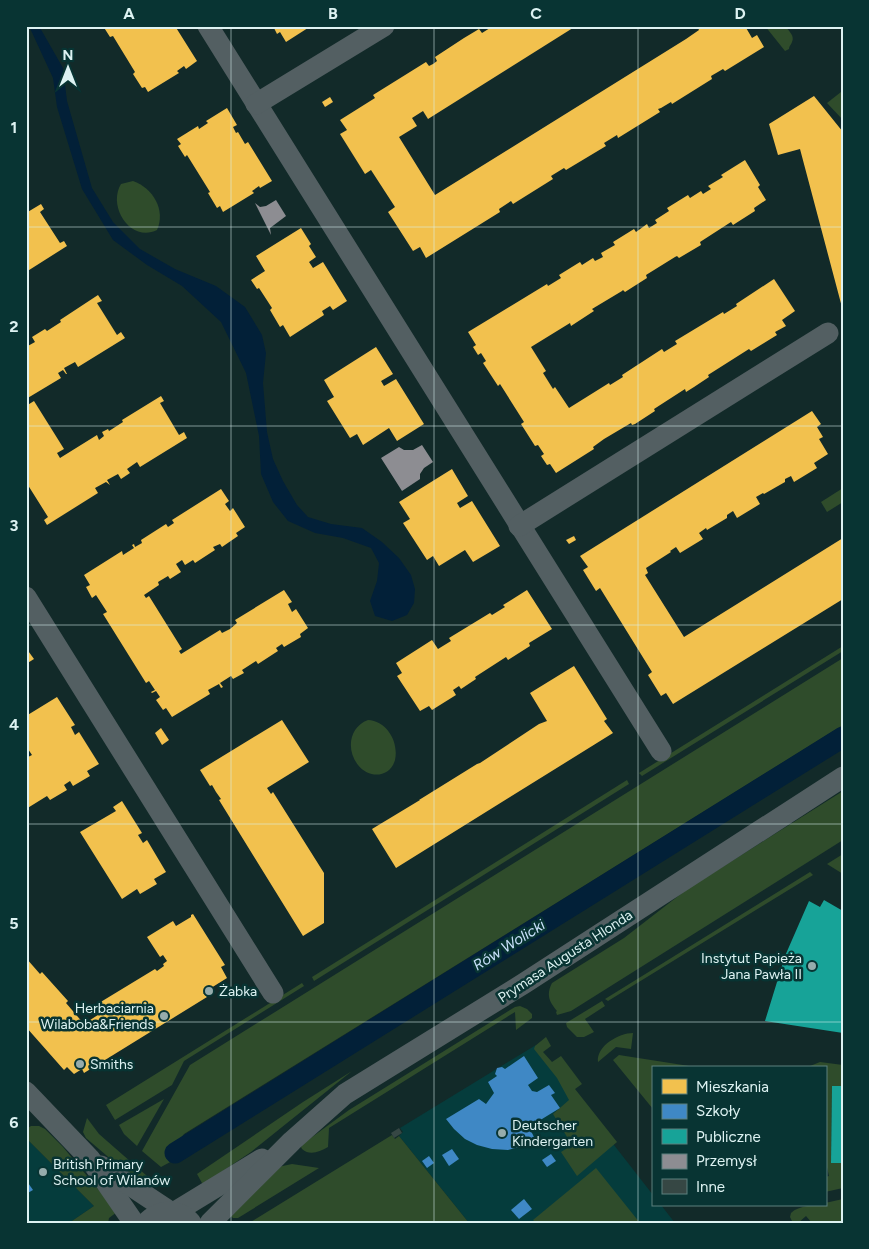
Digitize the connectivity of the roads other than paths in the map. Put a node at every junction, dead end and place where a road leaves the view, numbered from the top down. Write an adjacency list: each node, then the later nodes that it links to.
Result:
1 (208, 26): 3 (street)
2 (384, 26): 3 (street)
3 (256, 104): 5 (street)
4 (828, 333): 5 (street)
5 (519, 526): 7 (street)
6 (26, 597): 9 (street)
7 (661, 751)
8 (843, 777): 11 (street, Prymasa Augusta Hlonda)
9 (273, 993)
10 (26, 1092): 12 (street)
11 (292, 1141): 13 (street, Prymasa Augusta Hlonda); 16 (street, Prymasa Augusta Hlonda)
12 (90, 1159): 13 (street); 14 (street)
13 (178, 1215): 15 (street, Prymasa Augusta Hlonda)
14 (134, 1223)
15 (146, 1223)
16 (210, 1223)

